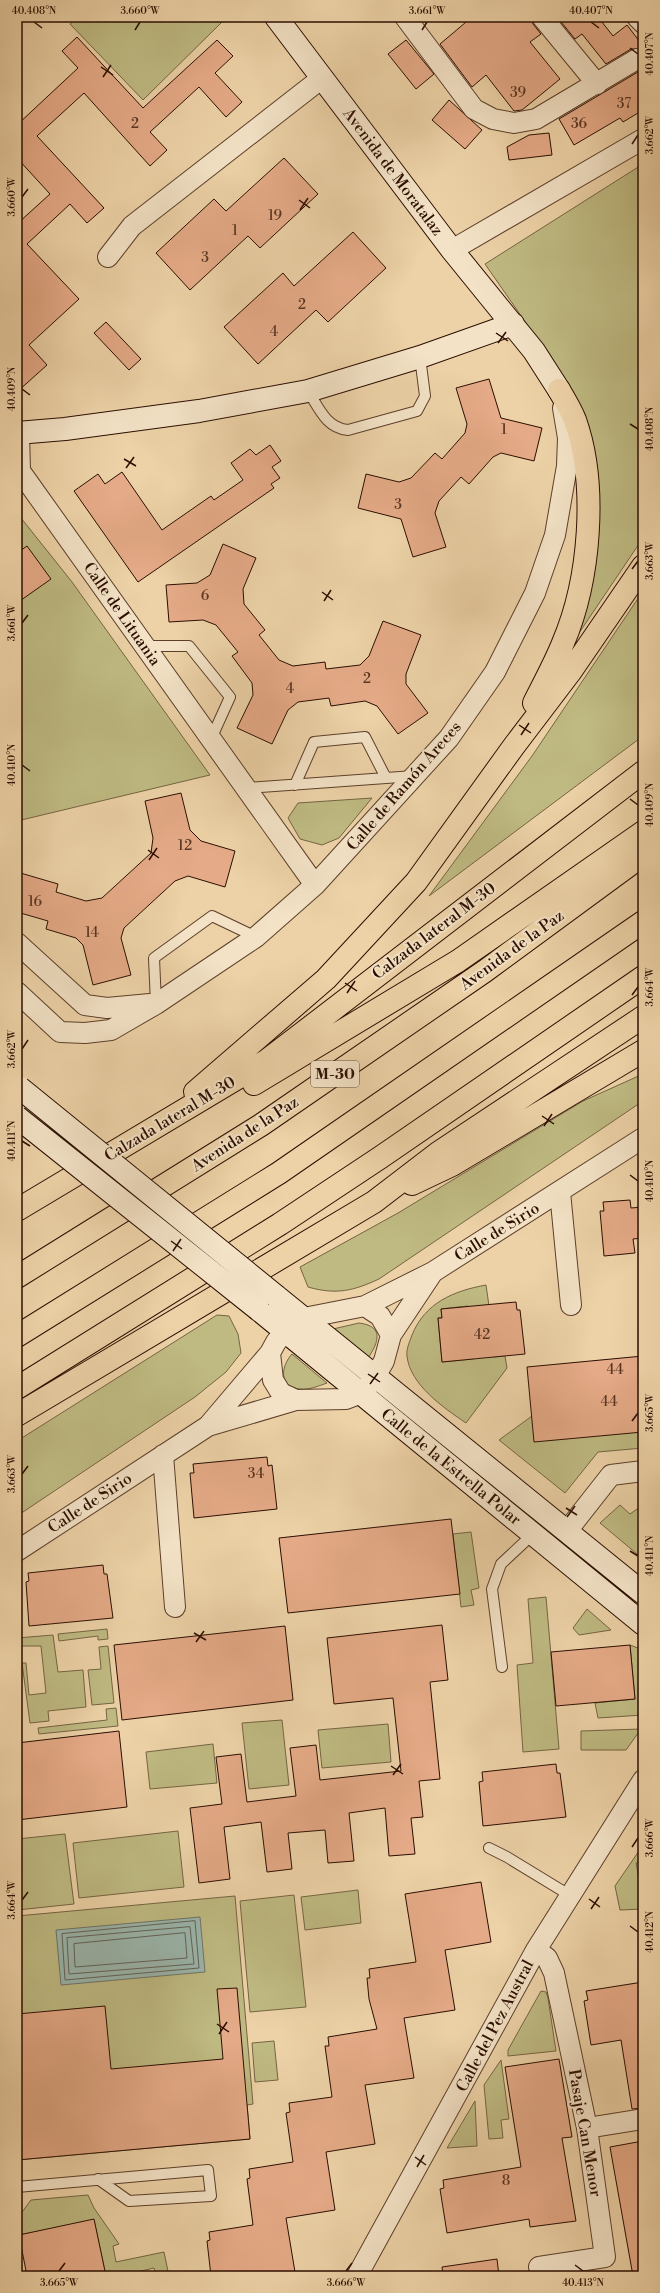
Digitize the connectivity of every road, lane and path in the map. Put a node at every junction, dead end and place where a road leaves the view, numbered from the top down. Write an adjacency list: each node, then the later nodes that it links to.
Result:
1 (276, 17): 7 (main road, Avenida de Moratalaz)
2 (405, 17): 8 (street)
3 (542, 17): 8 (street)
4 (637, 17): 5 (street)
5 (643, 23)
6 (637, 59): 8 (street)
7 (322, 78): 10 (main road, Avenida de Moratalaz); 11 (street)
8 (597, 84)
9 (643, 139): 10 (street)
10 (452, 250): 12 (main road, Avenida de Moratalaz)
11 (108, 257)
12 (513, 324): 13 (main road); 14 (main road, Calle de Ramón Areces)
13 (420, 357): 15 (main road); 15 (lane)
14 (560, 390): 20 (highway); 22 (street, Calle de Ramón Areces)
15 (308, 391): 16 (main road)
16 (18, 433): 18 (street, Calle de Lituania)
17 (643, 566): 20 (highway)
18 (145, 646): 19 (street, Calle de Lituania); 19 (lane)
19 (211, 739): 25 (street, Calle de Lituania)
20 (514, 746): 39 (highway)
21 (643, 772): 39 (highway, Calzada lateral M-30)
22 (415, 776): 23 (lane); 28 (street, Calle de Ramón Areces)
23 (386, 778): 24 (lane); 24 (lane)
24 (295, 784): 25 (lane)
25 (246, 788): 28 (street, Calle de Lituania)
26 (643, 832): 39 (highway)
27 (643, 855): 45 (highway, Avenida de la Paz / M-30)
28 (315, 885): 30 (street, Calle de Ramón Areces)
29 (643, 922): 51 (highway)
30 (256, 937): 34 (street, Calle de Ramón Areces); 34 (lane)
31 (17, 943): 34 (street, Calle de Ramón Areces)
32 (643, 978): 54 (highway)
33 (17, 992): 34 (street, Calle de Ramón Areces)
34 (156, 1004)
35 (643, 1017): 42 (highway)
36 (640, 1053): 42 (highway)
37 (19, 1087): 48 (main road, Calle de la Estrella Polar, bridge)
38 (17, 1117): 49 (main road, Calle de la Estrella Polar, bridge)
39 (141, 1137): 43 (highway, Calzada lateral M-30)
40 (643, 1138): 41 (street, Calle de Sirio)
41 (560, 1192): 44 (street, Calle de Sirio); 46 (street, Calle de Sirio)
42 (374, 1202): 57 (highway)
43 (17, 1210)
44 (433, 1272): 47 (street, Calle de Sirio); 50 (street, Calle de Sirio)
45 (17, 1277)
46 (571, 1305)
47 (365, 1306): 48 (street, Calle de Sirio); 50 (street)
48 (304, 1318): 49 (street, Calle de Sirio); 53 (main road, Calle de la Estrella Polar)
49 (285, 1332): 52 (street, Calle de Sirio); 55 (main road, Calle de la Estrella Polar)
50 (391, 1335): 53 (street, Calle de Sirio)
51 (17, 1336)
52 (270, 1353): 56 (street); 58 (street, Calle de Sirio)
53 (376, 1376): 55 (street, Calle de Sirio); 61 (main road, Calle de la Estrella Polar)
54 (17, 1388)
55 (359, 1394): 56 (street, Calle de Sirio); 62 (main road, Calle de la Estrella Polar)
56 (296, 1400): 58 (street, Calle de Sirio)
57 (17, 1415)
58 (208, 1426): 59 (street, Calle de Sirio)
59 (163, 1455): 63 (street, Calle de Sirio); 65 (street)
60 (643, 1471): 61 (street)
61 (567, 1531): 64 (main road, Calle de la Estrella Polar)
62 (533, 1534): 66 (main road, Calle de la Estrella Polar); 67 (lane)
63 (17, 1551)
64 (643, 1594)
65 (175, 1607)
66 (643, 1624)
67 (502, 1667)
68 (643, 1780): 70 (street, Calle del Pez Austral)
69 (489, 1848): 70 (lane)
70 (571, 1896): 71 (street, Calle del Pez Austral)
71 (536, 1950): 73 (street, Pasaje Can Menor); 77 (street, Calle del Pez Austral)
72 (643, 2119): 73 (street)
73 (587, 2128): 76 (street, Pasaje Can Menor)
74 (98, 2179): 74 (lane); 75 (lane)
75 (17, 2187)
76 (538, 2267)
77 (356, 2276)

